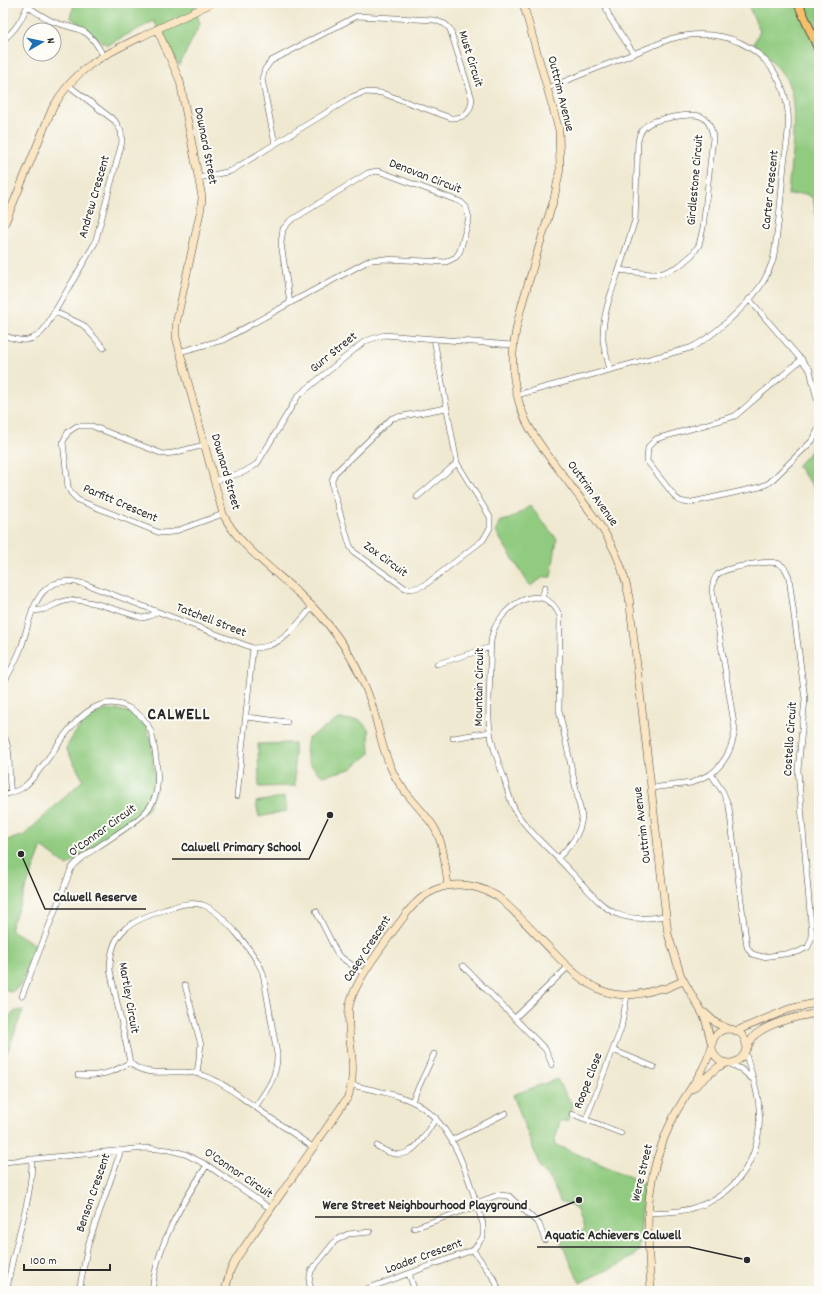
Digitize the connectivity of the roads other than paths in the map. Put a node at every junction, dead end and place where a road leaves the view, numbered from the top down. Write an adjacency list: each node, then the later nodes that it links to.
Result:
1 (212, 3): 6 (street)
2 (523, 3): 12 (street, Outtrim Avenue)
3 (604, 3): 9 (street)
4 (798, 3): 8 (main road)
5 (28, 4): 7 (street); 10 (street)
6 (157, 29): 10 (street); 14 (street, Downard Street)
7 (3, 40)
8 (819, 50)
9 (634, 54): 12 (street, Carter Crescent); 17 (street, Carter Crescent)
10 (104, 55): 11 (street)
11 (68, 85): 15 (street); 19 (street, Andrew Crescent)
12 (548, 88): 22 (street, Outtrim Avenue)
13 (275, 144): 13 (street, Must Circuit); 14 (street, Must Circuit)
14 (199, 178): 24 (street, Downard Street)
15 (4, 225)
16 (619, 270): 16 (street, Girdlestone Circuit); 26 (street, Girdlestone Circuit)
17 (749, 299): 25 (street); 26 (street, Carter Crescent)
18 (290, 303): 18 (street, Denovan Circuit); 24 (street, Denovan Circuit)
19 (55, 312): 20 (street, Andrew Crescent); 23 (street)
20 (3, 335)
21 (434, 339): 22 (street, Gurr Street); 28 (street, Zox Circuit); 33 (street, Gurr Street)
22 (512, 345): 27 (street, Outtrim Avenue)
23 (104, 348)
24 (179, 352): 31 (street, Downard Street)
25 (802, 359): 29 (street); 30 (street)
26 (610, 370): 27 (street, Carter Crescent)
27 (517, 395): 51 (street, Outtrim Avenue)
28 (446, 408): 32 (street, Zox Circuit); 32 (street, Zox Circuit)
29 (819, 408)
30 (819, 427)
31 (204, 445): 33 (street, Downard Street); 35 (street, Parfitt Crescent)
32 (457, 464): 34 (street)
33 (214, 481): 35 (street, Downard Street)
34 (416, 496)
35 (223, 514): 38 (street, Downard Street)
36 (546, 587): 37 (street)
37 (542, 598): 41 (street, Mountain Circuit); 55 (street)
38 (313, 606): 42 (street, Tatchell Street); 56 (street, Downard Street)
39 (32, 610): 40 (street, Tatchell Street); 40 (street, Tatchell Street); 44 (street, Tatchell Street)
40 (157, 612): 42 (street, Tatchell Street)
41 (491, 647): 43 (street); 47 (street, Mountain Circuit)
42 (253, 648): 45 (street)
43 (437, 664)
44 (3, 684)
45 (246, 717): 46 (street); 54 (street)
46 (287, 722)
47 (490, 732): 49 (street); 55 (street, Mountain Circuit)
48 (3, 734): 52 (street)
49 (453, 738)
50 (711, 774): 50 (street, Costello Circuit); 51 (street, Costello Circuit)
51 (651, 788): 58 (street, Outtrim Avenue)
52 (12, 793): 53 (street, O'Connor Circuit); 65 (street, O'Connor Circuit)
53 (3, 795)
54 (237, 796)
55 (558, 858): 58 (street, Mountain Circuit)
56 (448, 885): 60 (street, Casey Crescent); 61 (street, Casey Crescent)
57 (316, 911): 61 (street)
58 (665, 916): 62 (street, Outtrim Avenue)
59 (463, 966): 69 (street)
60 (568, 967): 64 (street, Casey Crescent); 69 (street)
61 (364, 974): 82 (street, Casey Crescent)
62 (682, 978): 64 (street, Casey Crescent); 67 (street, Outtrim Avenue)
63 (185, 985): 79 (street)
64 (627, 995): 72 (street, Roope Close)
65 (22, 996)
66 (819, 1002): 70 (street)
67 (701, 1008): 70 (street, Outtrim Avenue); 71 (street, Outtrim Avenue)
68 (819, 1013): 73 (street)
69 (515, 1018): 77 (street)
70 (733, 1030): 71 (street); 73 (street)
71 (712, 1046): 76 (street); 83 (street, Were Street)
72 (613, 1050): 78 (street, Roope Close); 89 (street, Roope Close)
73 (745, 1051): 76 (street); 81 (street)
74 (434, 1054): 84 (street)
75 (130, 1062): 79 (street); 80 (street); 85 (street, Martley Circuit)
76 (728, 1063): 81 (street); 83 (street, Were Street)
77 (552, 1065)
78 (654, 1067)
79 (197, 1073): 85 (street)
80 (78, 1075)
81 (752, 1078): 100 (street)
82 (352, 1085): 84 (street, Loader Crescent); 93 (street, Casey Crescent)
83 (689, 1091): 100 (street, Were Street)
84 (412, 1101): 88 (street, Loader Crescent)
85 (255, 1107): 93 (street)
86 (506, 1113): 91 (street)
87 (572, 1114): 89 (street, Roope Close)
88 (436, 1118): 91 (street, Loader Crescent); 92 (street)
89 (586, 1119): 90 (street, Roope Close)
90 (621, 1133)
91 (452, 1140): 98 (street, Loader Crescent)
92 (377, 1146)
93 (314, 1148): 99 (street, Casey Crescent)
94 (121, 1150): 95 (street, O'Connor Circuit); 97 (street, O'Connor Circuit); 107 (street, Benson Crescent)
95 (32, 1159): 96 (street, O'Connor Circuit); 106 (street)
96 (3, 1162)
97 (206, 1165): 99 (street, O'Connor Circuit); 108 (street)
98 (476, 1204): 101 (street); 103 (street); 104 (street, Loader Crescent)
99 (271, 1209): 109 (street, Casey Crescent)
100 (647, 1213): 114 (street, Were Street)
101 (414, 1228)
102 (370, 1232): 110 (street)
103 (546, 1240)
104 (473, 1250): 105 (street, Loader Crescent); 113 (street)
105 (409, 1274): 111 (street, Loader Crescent); 112 (street)
106 (7, 1291)
107 (79, 1291)
108 (152, 1291)
109 (225, 1291)
110 (312, 1291)
111 (361, 1291)
112 (415, 1291)
113 (499, 1291)
114 (651, 1291)

